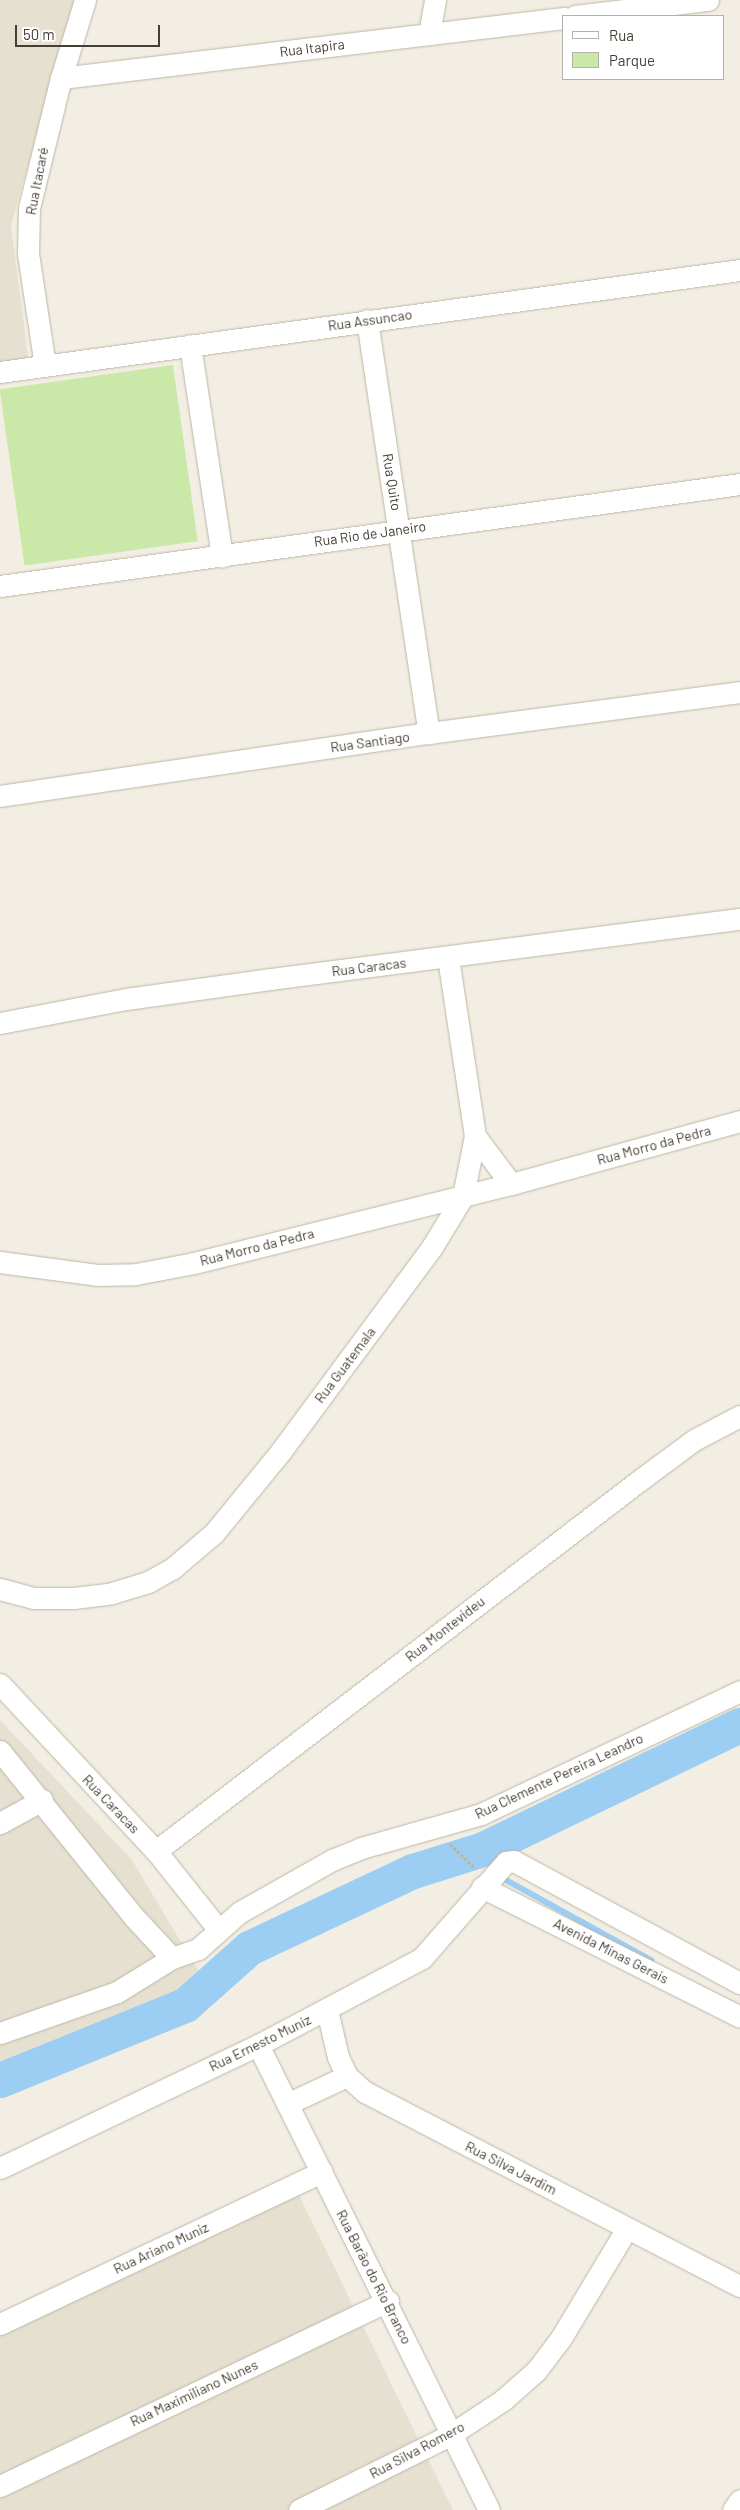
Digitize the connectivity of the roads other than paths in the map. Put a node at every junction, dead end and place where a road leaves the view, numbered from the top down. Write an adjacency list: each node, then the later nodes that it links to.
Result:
1 (85, 0): 7 (street, Rua Itacaré)
2 (435, 0): 6 (street)
3 (708, 0): 4 (street)
4 (583, 15)
5 (562, 18): 6 (street, Rua Itapira)
6 (429, 34): 7 (street, Rua Itapira)
7 (61, 78): 11 (street, Rua Itacaré)
8 (740, 270): 9 (street, Rua Assuncao)
9 (367, 320): 10 (street, Rua Assuncao); 14 (street, Rua Quito)
10 (190, 345): 11 (street, Rua Assuncao); 15 (street)
11 (45, 366): 12 (street, Rua Assuncao)
12 (0, 372)
13 (740, 484): 14 (street, Rua Rio de Janeiro)
14 (399, 530): 15 (street, Rua Rio de Janeiro); 18 (street, Rua Quito)
15 (222, 557): 16 (street, Rua Rio de Janeiro)
16 (0, 586)
17 (740, 692): 18 (street, Rua Santiago)
18 (430, 733): 19 (street, Rua Santiago)
19 (0, 796)
20 (740, 919): 21 (street, Rua Caracas)
21 (448, 958): 22 (street, Rua Caracas); 24 (street, Rua Guatemala)
22 (0, 1023)
23 (740, 1121): 25 (street, Rua Morro da Pedra)
24 (475, 1136): 25 (street); 26 (street, Rua Guatemala)
25 (510, 1184): 26 (street, Rua Morro da Pedra)
26 (463, 1196): 27 (street, Rua Morro da Pedra); 29 (street, Rua Guatemala)
27 (0, 1262)
28 (740, 1416): 35 (street, Rua Montevideu)
29 (0, 1589)
30 (0, 1684): 35 (street, Rua Caracas)
31 (740, 1692): 37 (street, Rua Clemente Pereira Leandro)
32 (0, 1750): 33 (street)
33 (42, 1800): 34 (street); 38 (street)
34 (0, 1822)
35 (156, 1851): 37 (street, Rua Caracas)
36 (484, 1879): 39 (street, Rua Ernesto Muniz); 40 (street, Rua Ernesto Muniz); 41 (street, Avenida Minas Gerais)
37 (218, 1929): 38 (street, Rua Clemente Pereira Leandro)
38 (172, 1958): 42 (street, Rua Clemente Pereira Leandro)
39 (740, 1983)
40 (327, 2010): 43 (street, Rua Ernesto Muniz); 44 (street, Rua Silva Jardim)
41 (740, 2016)
42 (0, 2032)
43 (258, 2045): 45 (street, Rua Barão do Rio Branco); 46 (street, Rua Ernesto Muniz)
44 (347, 2076): 45 (street); 48 (street, Rua Silva Jardim)
45 (287, 2104): 47 (street, Rua Barão do Rio Branco)
46 (0, 2168)
47 (322, 2172): 50 (street, Rua Barão do Rio Branco); 51 (street, Rua Ariano Muniz)
48 (627, 2228): 49 (street, Rua Silva Jardim); 52 (street, Rua Silva Romero)
49 (740, 2286)
50 (388, 2301): 52 (street, Rua Barão do Rio Branco); 53 (street, Rua Maximiliano Nunes)
51 (0, 2324)
52 (450, 2435): 55 (street, Rua Silva Romero); 56 (street, Rua Barão do Rio Branco)
53 (0, 2486)
54 (740, 2500): 57 (street)
55 (299, 2510)
56 (489, 2510)
57 (733, 2510)

